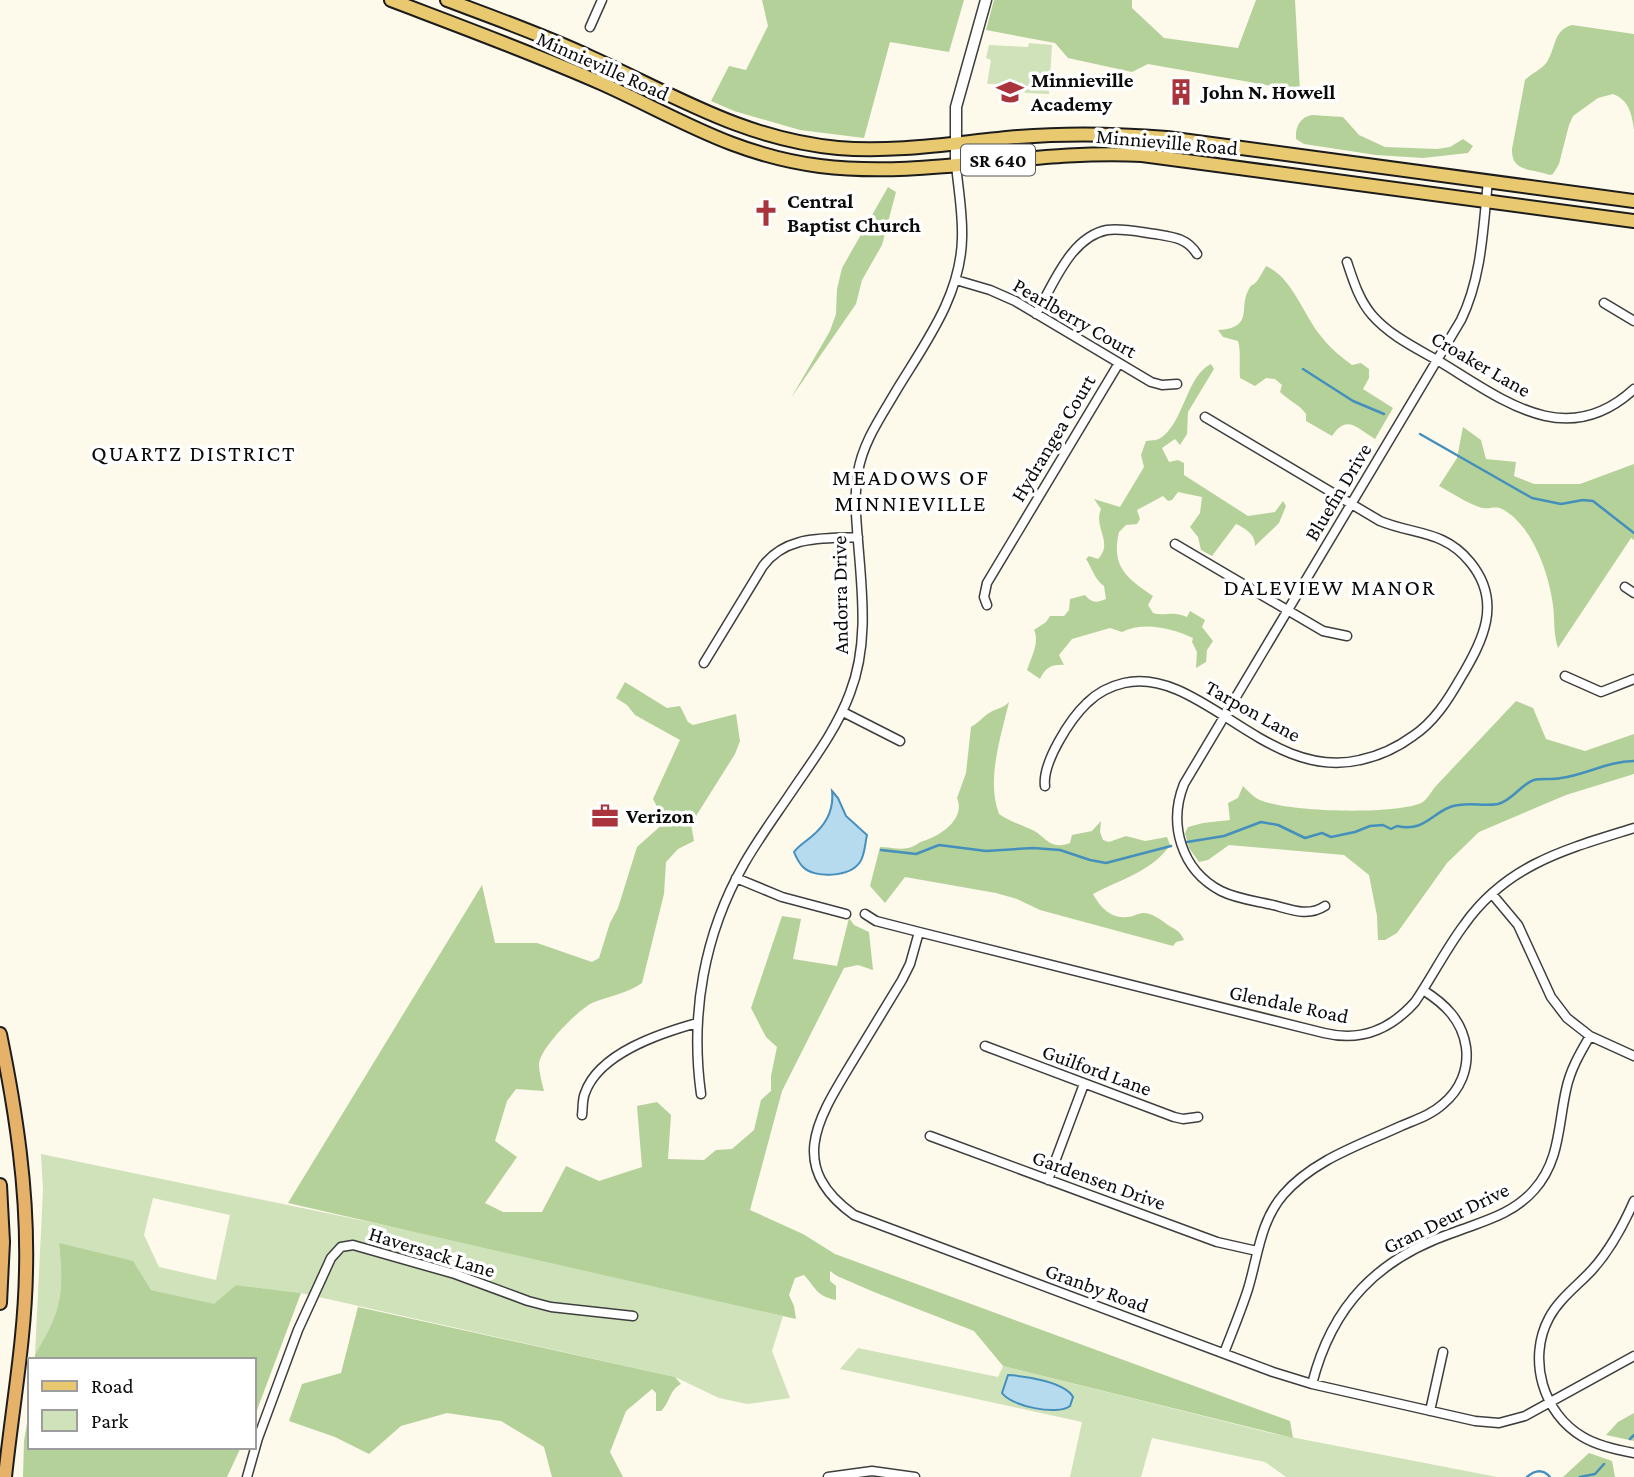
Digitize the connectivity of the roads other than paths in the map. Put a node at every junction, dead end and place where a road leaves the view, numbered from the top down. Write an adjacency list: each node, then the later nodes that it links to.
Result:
1 (391, 0): 7 (main road, Minnieville Road / SR 640)
2 (447, 0): 6 (main road, Minnieville Road / SR 640)
3 (603, 0): 5 (street)
4 (986, 0): 6 (street)
5 (590, 26)
6 (955, 144): 7 (street); 8 (main road, Minnieville Road / SR 640)
7 (956, 164): 9 (main road, Minnieville Road / SR 640); 14 (street, Andorra Drive)
8 (1488, 181): 9 (street, Bluefin Drive); 10 (main road, Minnieville Road / SR 640)
9 (1486, 201): 11 (main road, Minnieville Road / SR 640); 18 (street, Bluefin Drive)
10 (1634, 201)
11 (1634, 221)
12 (1197, 254): 16 (street)
13 (1347, 262): 18 (street, Croaker Lane)
14 (956, 280): 16 (street, Pearlberry Court); 24 (street, Andorra Drive)
15 (1604, 303): 17 (street)
16 (1036, 314): 19 (street, Pearlberry Court)
17 (1634, 321)
18 (1437, 360): 21 (street, Croaker Lane); 23 (street, Bluefin Drive)
19 (1118, 363): 20 (street, Pearlberry Court); 28 (street, Hydrangea Court)
20 (1177, 384)
21 (1634, 388)
22 (1205, 417): 23 (street, Tarpon Lane)
23 (1351, 503): 29 (street, Bluefin Drive); 35 (street, Tarpon Lane)
24 (858, 537): 31 (street); 34 (street, Andorra Drive)
25 (1175, 544): 29 (street)
26 (1625, 587): 27 (street)
27 (1634, 593)
28 (987, 606)
29 (1288, 610): 30 (street); 35 (street, Bluefin Drive)
30 (1347, 636)
31 (704, 663)
32 (1565, 676): 33 (street)
33 (1634, 679)
34 (843, 712): 36 (street); 39 (street, Andorra Drive)
35 (1224, 717): 37 (street, Tarpon Lane); 41 (street, Bluefin Drive)
36 (900, 741)
37 (1045, 786)
38 (1634, 828): 40 (street, Glendale Road)
39 (736, 878): 42 (street); 46 (street, Andorra Drive)
40 (1492, 894): 45 (street, Glendale Road); 48 (street)
41 (1325, 906)
42 (846, 914)
43 (865, 914): 44 (street, Glendale Road)
44 (919, 932): 45 (street, Glendale Road); 64 (street, Granby Road)
45 (1423, 990): 60 (street)
46 (697, 1023): 53 (street, Andorra Drive); 54 (street)
47 (0, 1034): 51 (highway)
48 (1590, 1036): 50 (street); 66 (street, Gran Deur Drive)
49 (985, 1046): 52 (street, Guilford Lane)
50 (1634, 1056)
51 (3, 1061): 72 (highway)
52 (1084, 1084): 55 (street, Guilford Lane); 57 (street)
53 (701, 1094)
54 (582, 1115)
55 (1198, 1117)
56 (930, 1136): 57 (street, Gardensen Drive)
57 (1048, 1180): 60 (street, Gardensen Drive)
58 (0, 1185): 61 (highway)
59 (1634, 1201): 67 (street)
60 (1257, 1251): 64 (street)
61 (0, 1303)
62 (633, 1316): 69 (street, Haversack Lane)
63 (1443, 1352): 68 (street)
64 (1224, 1353): 66 (street, Granby Road)
65 (1634, 1356): 67 (street, Granby Road)
66 (1312, 1384): 68 (street, Granby Road)
67 (1551, 1403): 68 (street, Granby Road); 71 (street)
68 (1430, 1411)
69 (256, 1445)
70 (255, 1449): 73 (street, Haversack Lane)
71 (1634, 1453)
72 (5, 1477)
73 (247, 1477)
74 (828, 1477): 75 (street)
75 (915, 1477)

